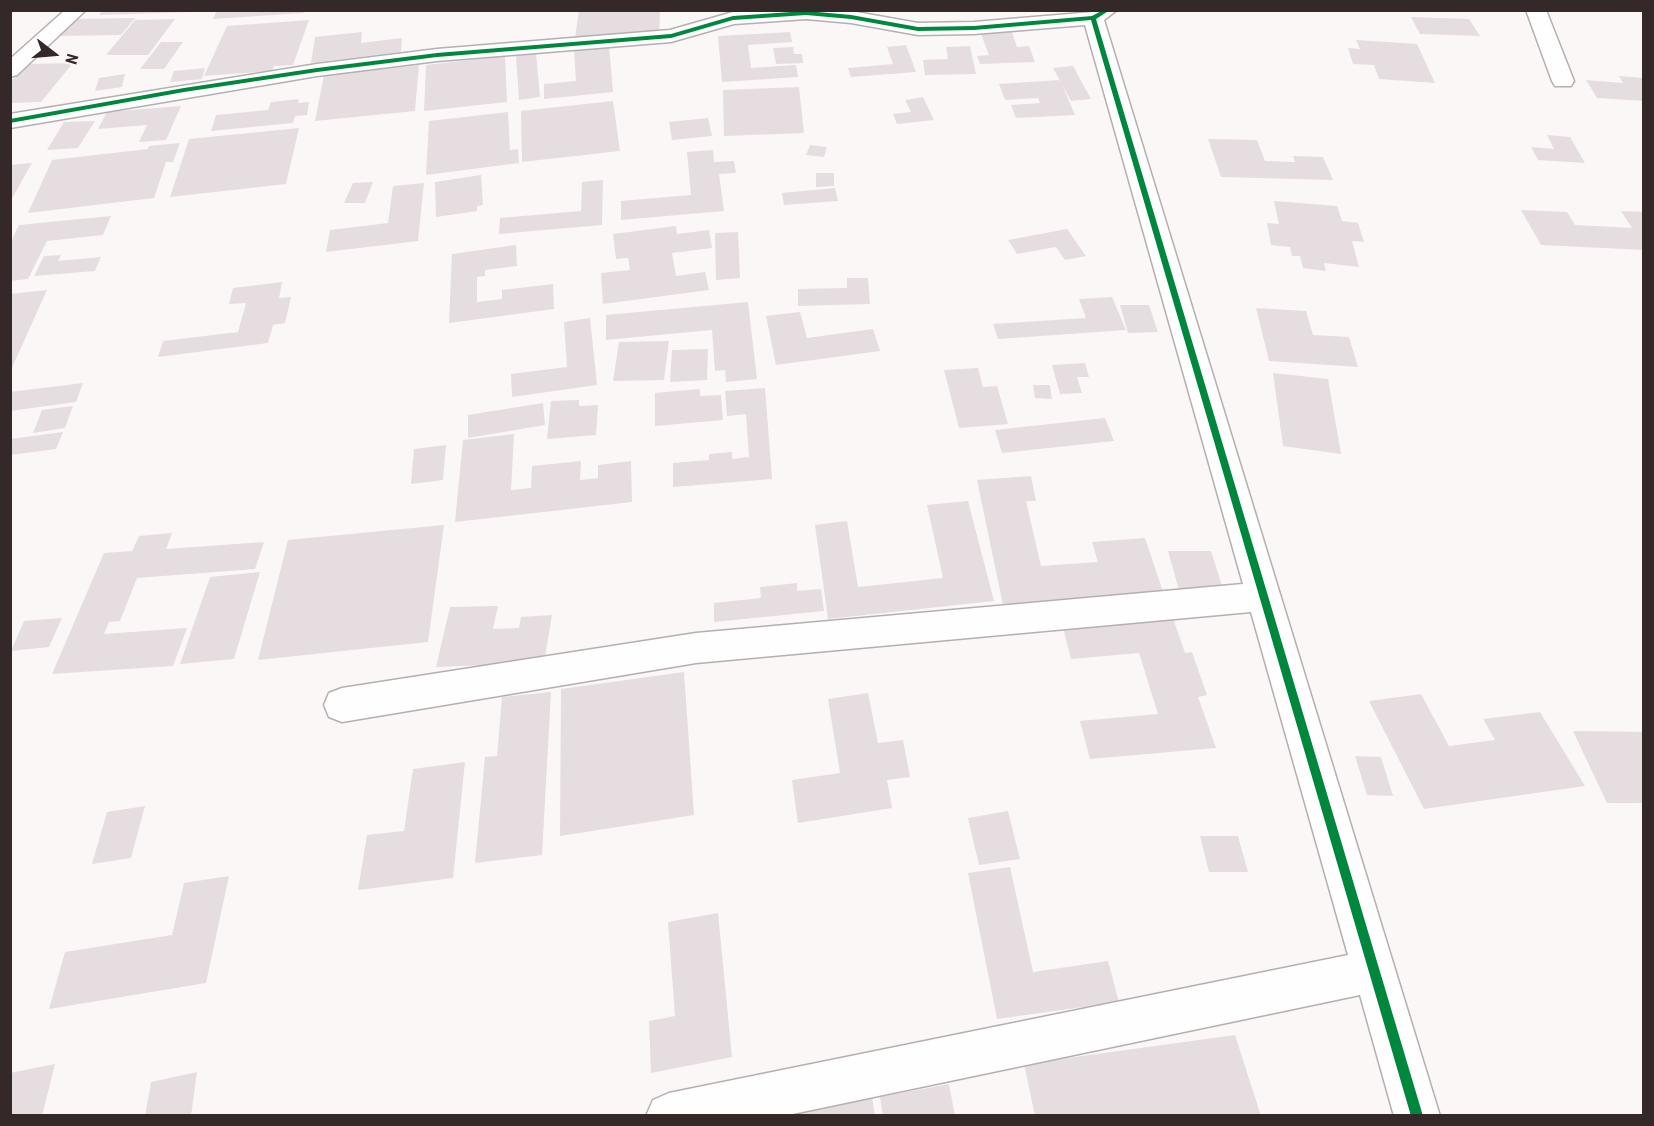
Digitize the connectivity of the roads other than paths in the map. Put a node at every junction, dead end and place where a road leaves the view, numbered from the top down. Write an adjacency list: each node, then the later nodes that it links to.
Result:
1 (76, 10): 4 (street)
2 (1536, 10): 5 (street)
3 (1101, 14): 6 (street); 7 (street)
4 (10, 71)
5 (1563, 81)
6 (10, 121)
7 (1263, 596): 8 (street); 9 (street)
8 (342, 705)
9 (1374, 971): 10 (street); 11 (street)
10 (669, 1116)
11 (1417, 1116)

